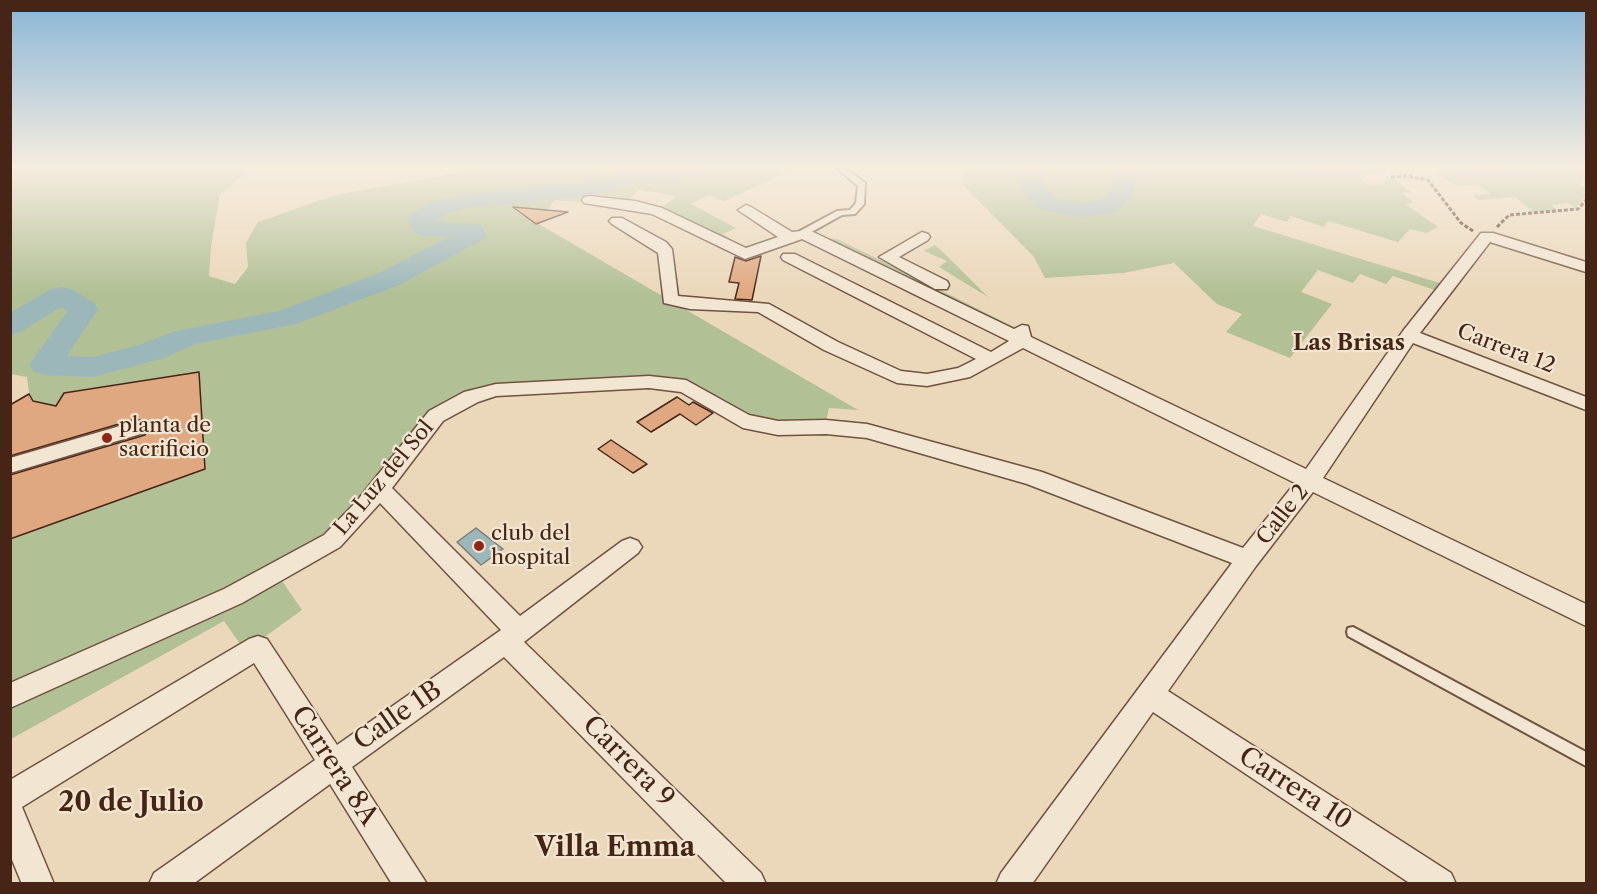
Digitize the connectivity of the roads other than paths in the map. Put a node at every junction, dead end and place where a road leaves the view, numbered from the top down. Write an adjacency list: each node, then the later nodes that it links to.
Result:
1 (652, 210): 5 (street)
2 (746, 210): 5 (street)
3 (854, 210): 5 (lane)
4 (618, 221): 11 (street)
5 (797, 235): 10 (street)
6 (922, 237): 10 (street)
7 (789, 257): 11 (street)
8 (1587, 267): 9 (street, Calle 2)
9 (1409, 335): 12 (street, Carrera 12); 15 (street, Calle 2)
10 (1022, 341): 11 (street); 15 (street)
11 (990, 359)
12 (1587, 404)
13 (137, 428): 14 (street)
14 (10, 466)
15 (1310, 480): 18 (street, Calle 2); 19 (street)
16 (379, 488): 18 (street, La Luz del Sol); 21 (street, Carrera 9); 23 (street, La Luz del Sol)
17 (630, 547): 21 (street, Calle 1B)
18 (1248, 559): 22 (street, Calle 2)
19 (1587, 616)
20 (1353, 632): 24 (lane)
21 (513, 636): 25 (street, Calle 1B); 31 (street, Carrera 9)
22 (1149, 694): 32 (street, Calle 2); 33 (street, Carrera 10)
23 (10, 696)
24 (1587, 759)
25 (331, 764): 26 (street, Carrera 8A); 29 (street, Calle 1B); 30 (street, Carrera 8A)
26 (10, 797)
27 (10, 815): 28 (street)
28 (38, 884)
29 (165, 884)
30 (411, 884)
31 (750, 884)
32 (1012, 884)
33 (1440, 884)

